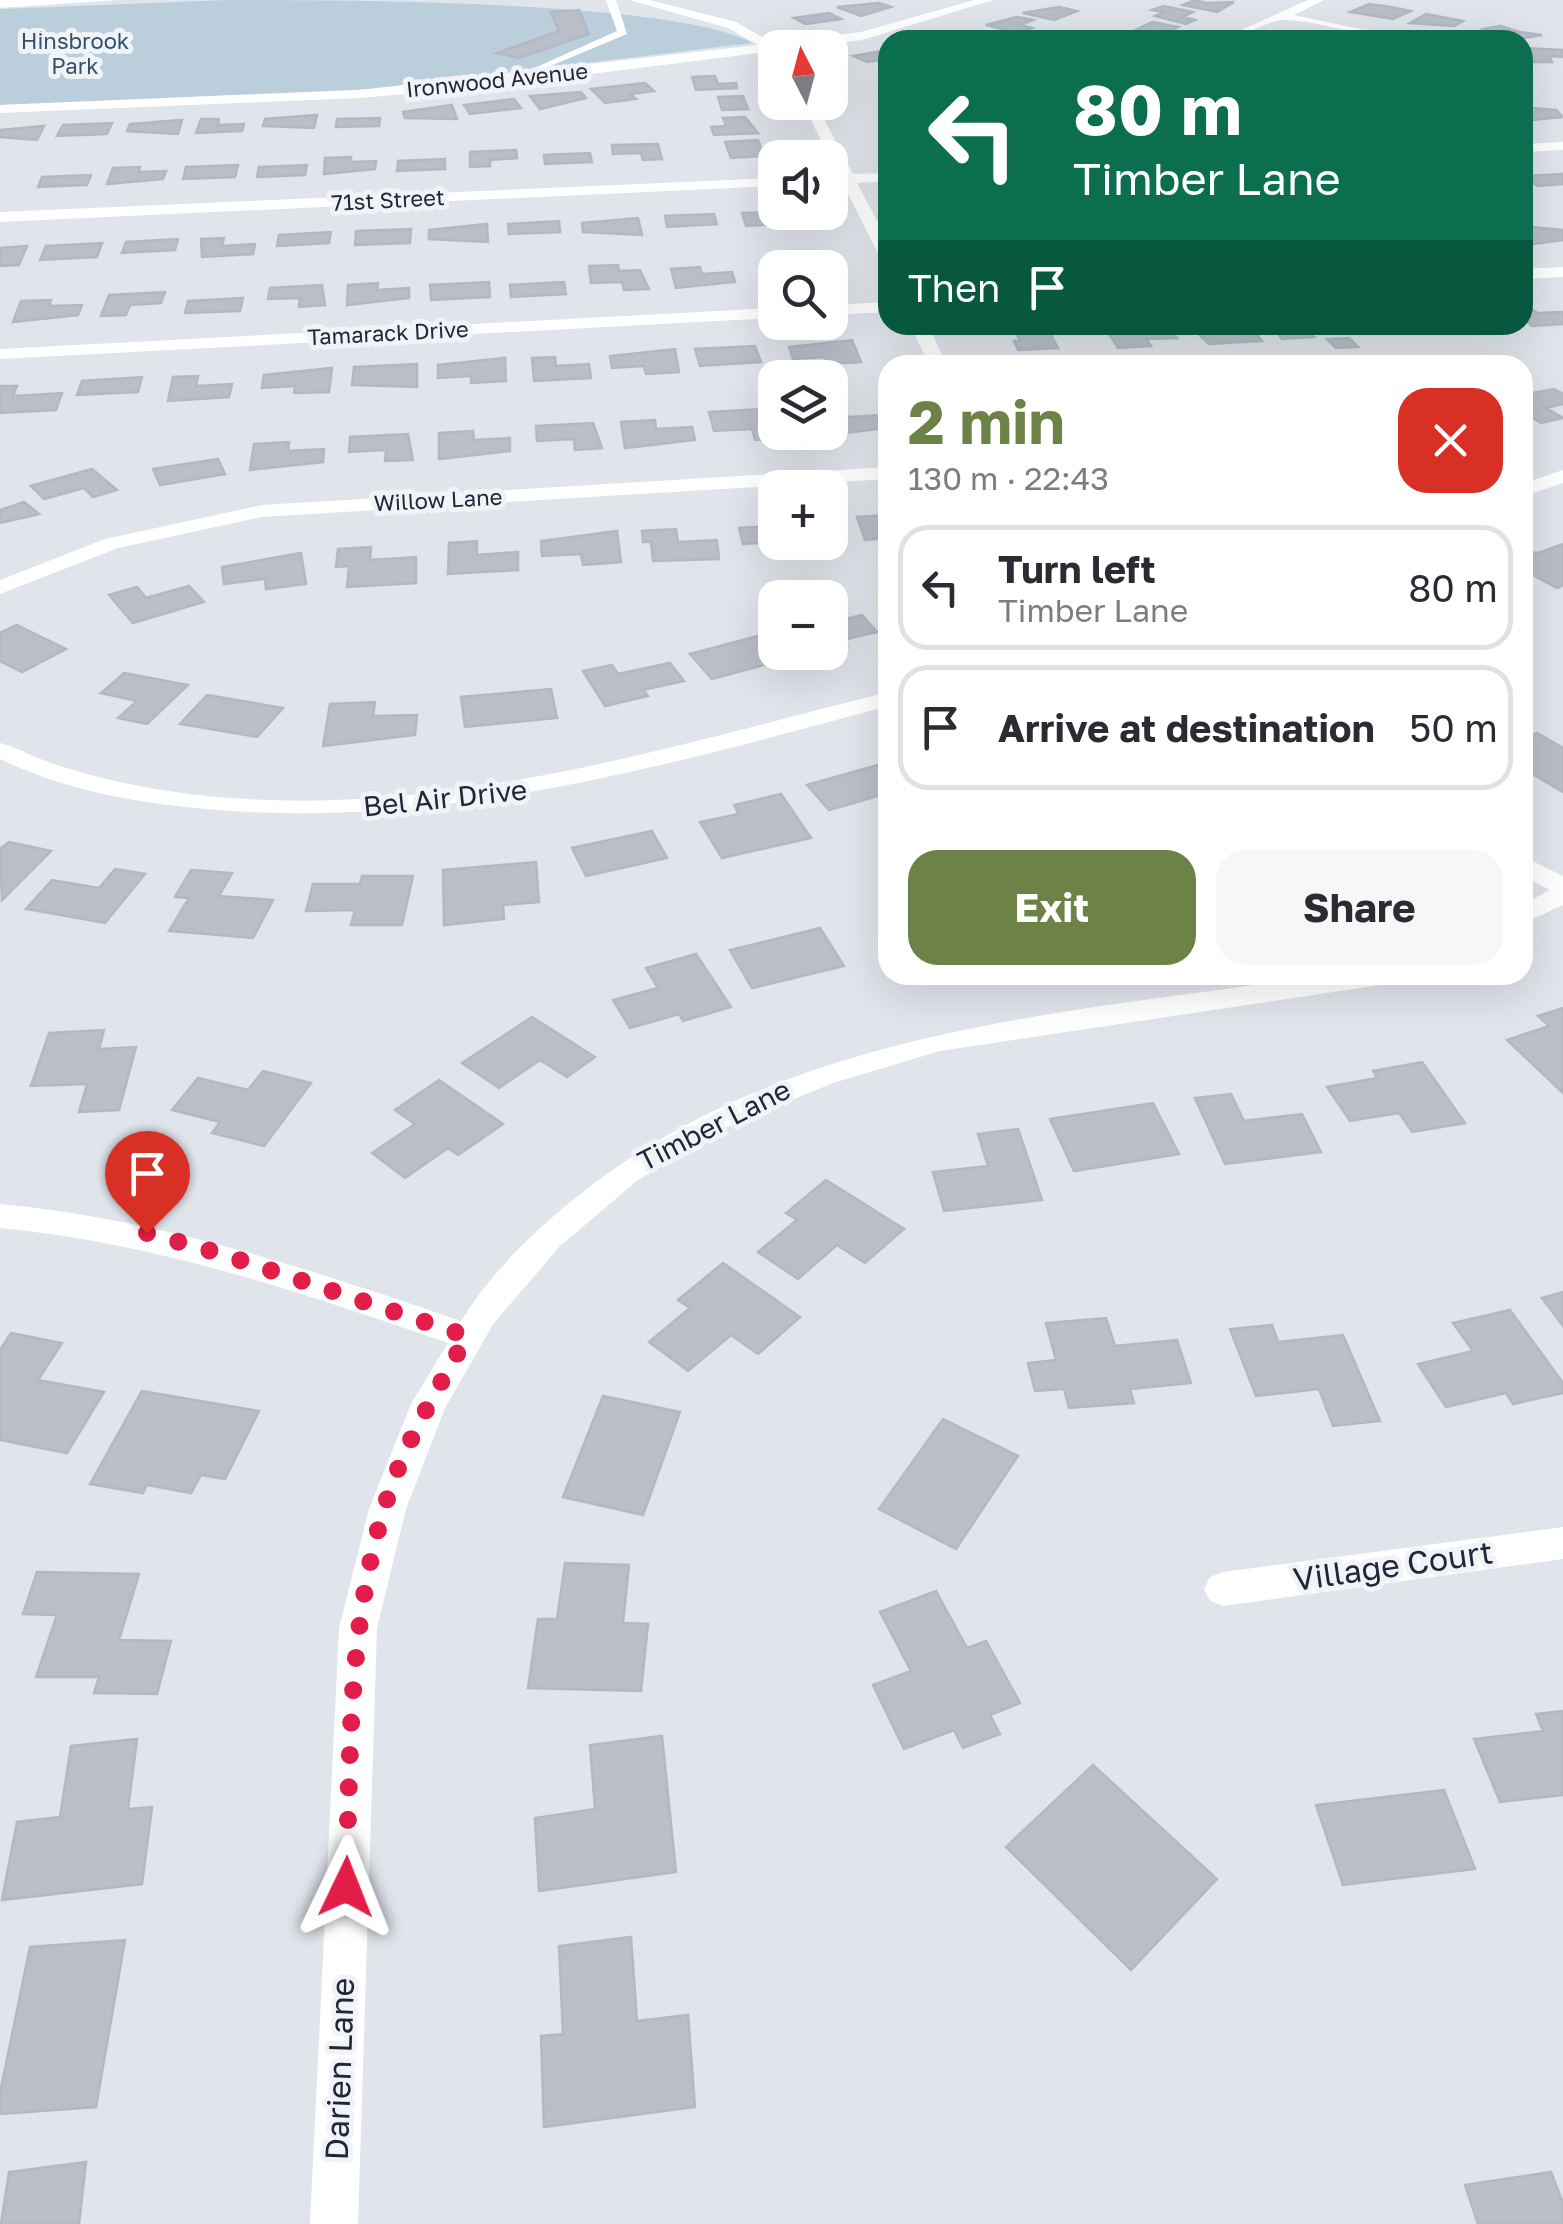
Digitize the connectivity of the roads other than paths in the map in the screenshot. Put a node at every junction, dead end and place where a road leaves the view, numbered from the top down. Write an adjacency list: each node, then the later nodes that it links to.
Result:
1 (112, 0): 7 (street)
2 (611, 0): 17 (lane)
3 (634, 0): 8 (street)
4 (683, 0): 8 (street)
5 (987, 0): 10 (street, Ironwood Avenue)
6 (1318, 0): 9 (street)
7 (0, 4)
8 (669, 6): 15 (street)
9 (1282, 16): 11 (street); 12 (street)
10 (889, 30)
11 (1249, 30)
12 (1354, 30)
13 (878, 32): 14 (street, Ironwood Avenue)
14 (848, 37)
15 (758, 39)
16 (758, 51): 17 (street, Ironwood Avenue)
17 (516, 80): 18 (street, Ironwood Avenue)
18 (0, 108)
19 (818, 120): 23 (street)
20 (1563, 146): 21 (street)
21 (1533, 147)
22 (878, 178): 23 (street)
23 (850, 179): 26 (street)
24 (758, 183): 25 (street, 71st Street)
25 (0, 217)
26 (878, 236)
27 (1563, 272): 28 (street)
28 (1533, 273)
29 (878, 308): 30 (street)
30 (848, 309)
31 (758, 314): 32 (street, Tamarack Drive)
32 (0, 354)
33 (878, 474): 36 (street, Willow Lane)
34 (1563, 476): 35 (street)
35 (1533, 487)
36 (0, 588)
37 (878, 702): 38 (street, Bel Air Drive)
38 (0, 750)
39 (1533, 871): 40 (street)
40 (1563, 890): 41 (street)
41 (1533, 909)
42 (1320, 985): 44 (street, Timber Lane)
43 (0, 1216): 44 (street)
44 (467, 1336): 47 (street, Darien Lane)
45 (1563, 1543): 46 (street, Village Court)
46 (1223, 1590)
47 (334, 2224)

